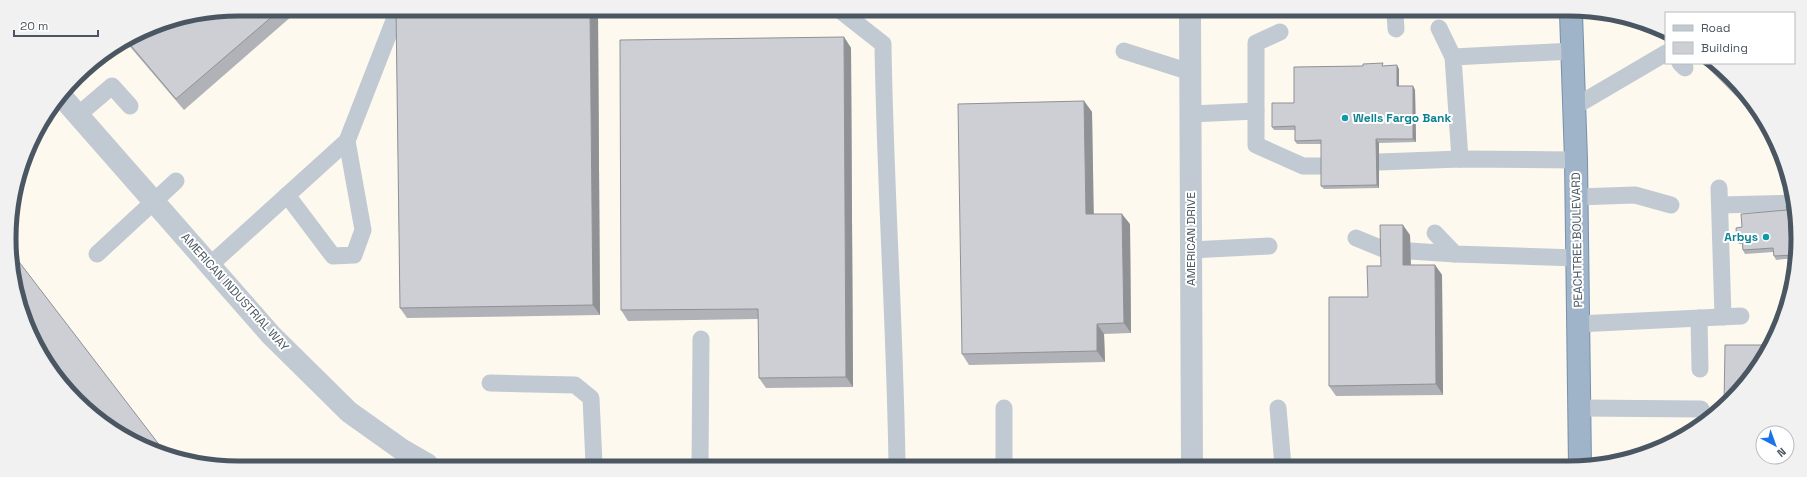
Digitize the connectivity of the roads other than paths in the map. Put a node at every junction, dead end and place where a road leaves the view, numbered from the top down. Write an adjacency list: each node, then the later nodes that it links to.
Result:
1 (396, 16): 18 (lane)
2 (847, 16): 53 (lane)
3 (1190, 16): 11 (street, AMERICAN DRIVE)
4 (1571, 16): 8 (highway, PEACHTREE BOULEVARD)
5 (1439, 28): 10 (lane)
6 (1280, 32): 15 (lane)
7 (1124, 51): 11 (lane)
8 (1573, 51): 10 (lane); 14 (highway, PEACHTREE BOULEVARD)
9 (1665, 55): 14 (lane)
10 (1453, 57): 19 (lane)
11 (1190, 72): 16 (street, AMERICAN DRIVE)
12 (65, 100): 17 (street, AMERICAN INDUSTRIAL WAY)
13 (130, 106): 17 (lane)
14 (1574, 107): 20 (highway, PEACHTREE BOULEVARD)
15 (1256, 111): 16 (lane); 22 (lane)
16 (1191, 114): 32 (street, AMERICAN DRIVE)
17 (78, 115): 26 (street, AMERICAN INDUSTRIAL WAY)
18 (347, 141): 24 (lane); 24 (lane)
19 (1460, 159): 20 (lane); 21 (lane)
20 (1576, 160): 25 (highway, PEACHTREE BOULEVARD)
21 (1379, 162)
22 (1323, 166)
23 (176, 181): 26 (lane)
24 (287, 195): 38 (lane)
25 (1576, 198): 28 (lane); 37 (highway, PEACHTREE BOULEVARD)
26 (154, 202): 35 (lane); 38 (street, AMERICAN INDUSTRIAL WAY)
27 (1788, 202): 40 (lane)
28 (1670, 205)
29 (1435, 233): 36 (lane)
30 (1356, 238): 33 (lane)
31 (1269, 246): 32 (lane)
32 (1191, 250): 55 (street, AMERICAN DRIVE)
33 (1388, 251)
34 (1410, 251): 36 (lane)
35 (97, 254)
36 (1455, 254): 37 (lane)
37 (1577, 258): 42 (highway, PEACHTREE BOULEVARD)
38 (210, 265): 50 (street, AMERICAN INDUSTRIAL WAY)
39 (1741, 316): 40 (lane)
40 (1723, 317): 41 (lane)
41 (1699, 318): 42 (lane); 44 (lane)
42 (1578, 324): 48 (highway, PEACHTREE BOULEVARD)
43 (701, 339): 52 (lane)
44 (1700, 369)
45 (490, 383): 51 (lane)
46 (1004, 408): 54 (lane)
47 (1278, 408): 56 (lane)
48 (1580, 408): 49 (lane); 57 (highway, PEACHTREE BOULEVARD)
49 (1701, 409)
50 (422, 461)
51 (594, 461)
52 (700, 461)
53 (897, 461)
54 (1004, 461)
55 (1192, 461)
56 (1283, 461)
57 (1580, 461)

